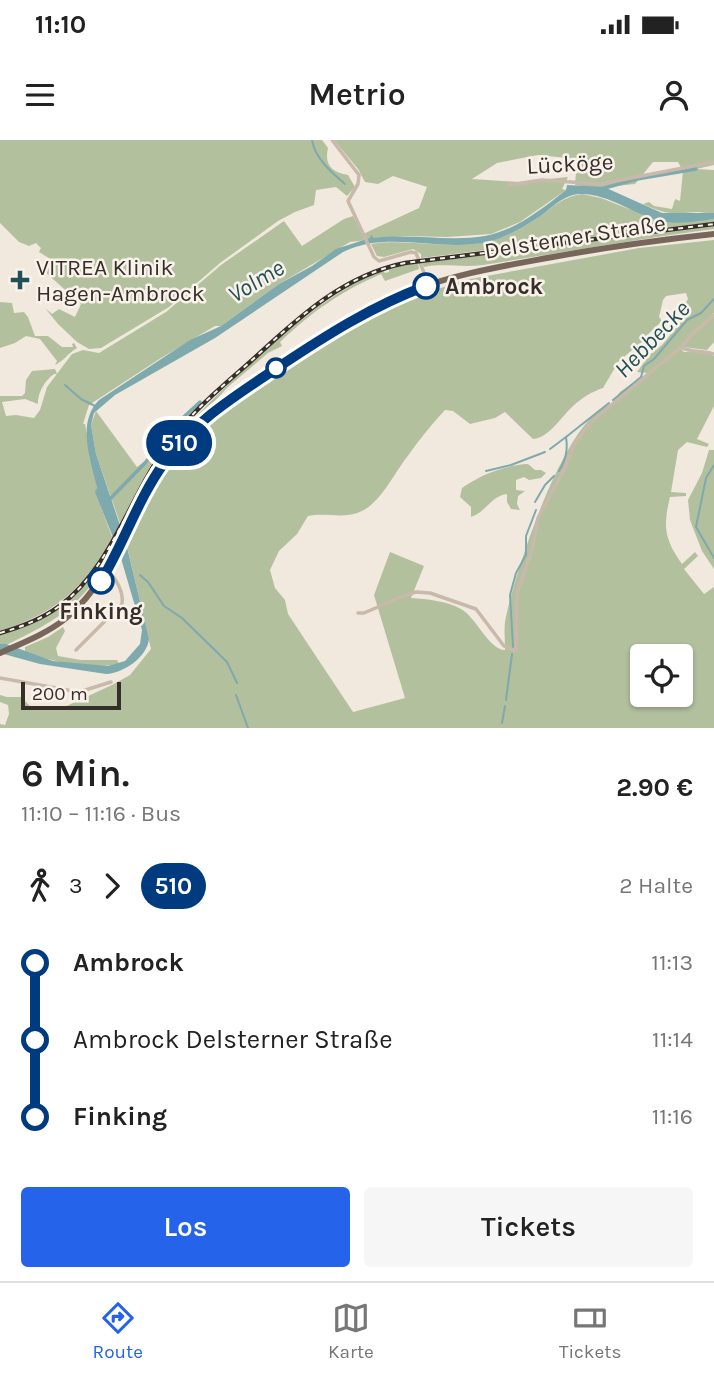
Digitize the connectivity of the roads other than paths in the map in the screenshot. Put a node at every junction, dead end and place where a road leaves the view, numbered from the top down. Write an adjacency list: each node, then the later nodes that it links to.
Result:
1 (332, 140): 5 (street)
2 (714, 162): 3 (street, Lücköge)
3 (509, 185)
4 (714, 234): 5 (main road, Delsterner Straße)
5 (429, 285): 9 (main road, Delsterner Straße)
6 (714, 315): 7 (street)
7 (681, 348): 8 (street); 10 (street)
8 (714, 354)
9 (107, 569): 11 (street); 12 (main road, Delsterner Straße)
10 (358, 613)
11 (76, 650)
12 (0, 653)
13 (0, 678): 14 (street)
14 (111, 682)

